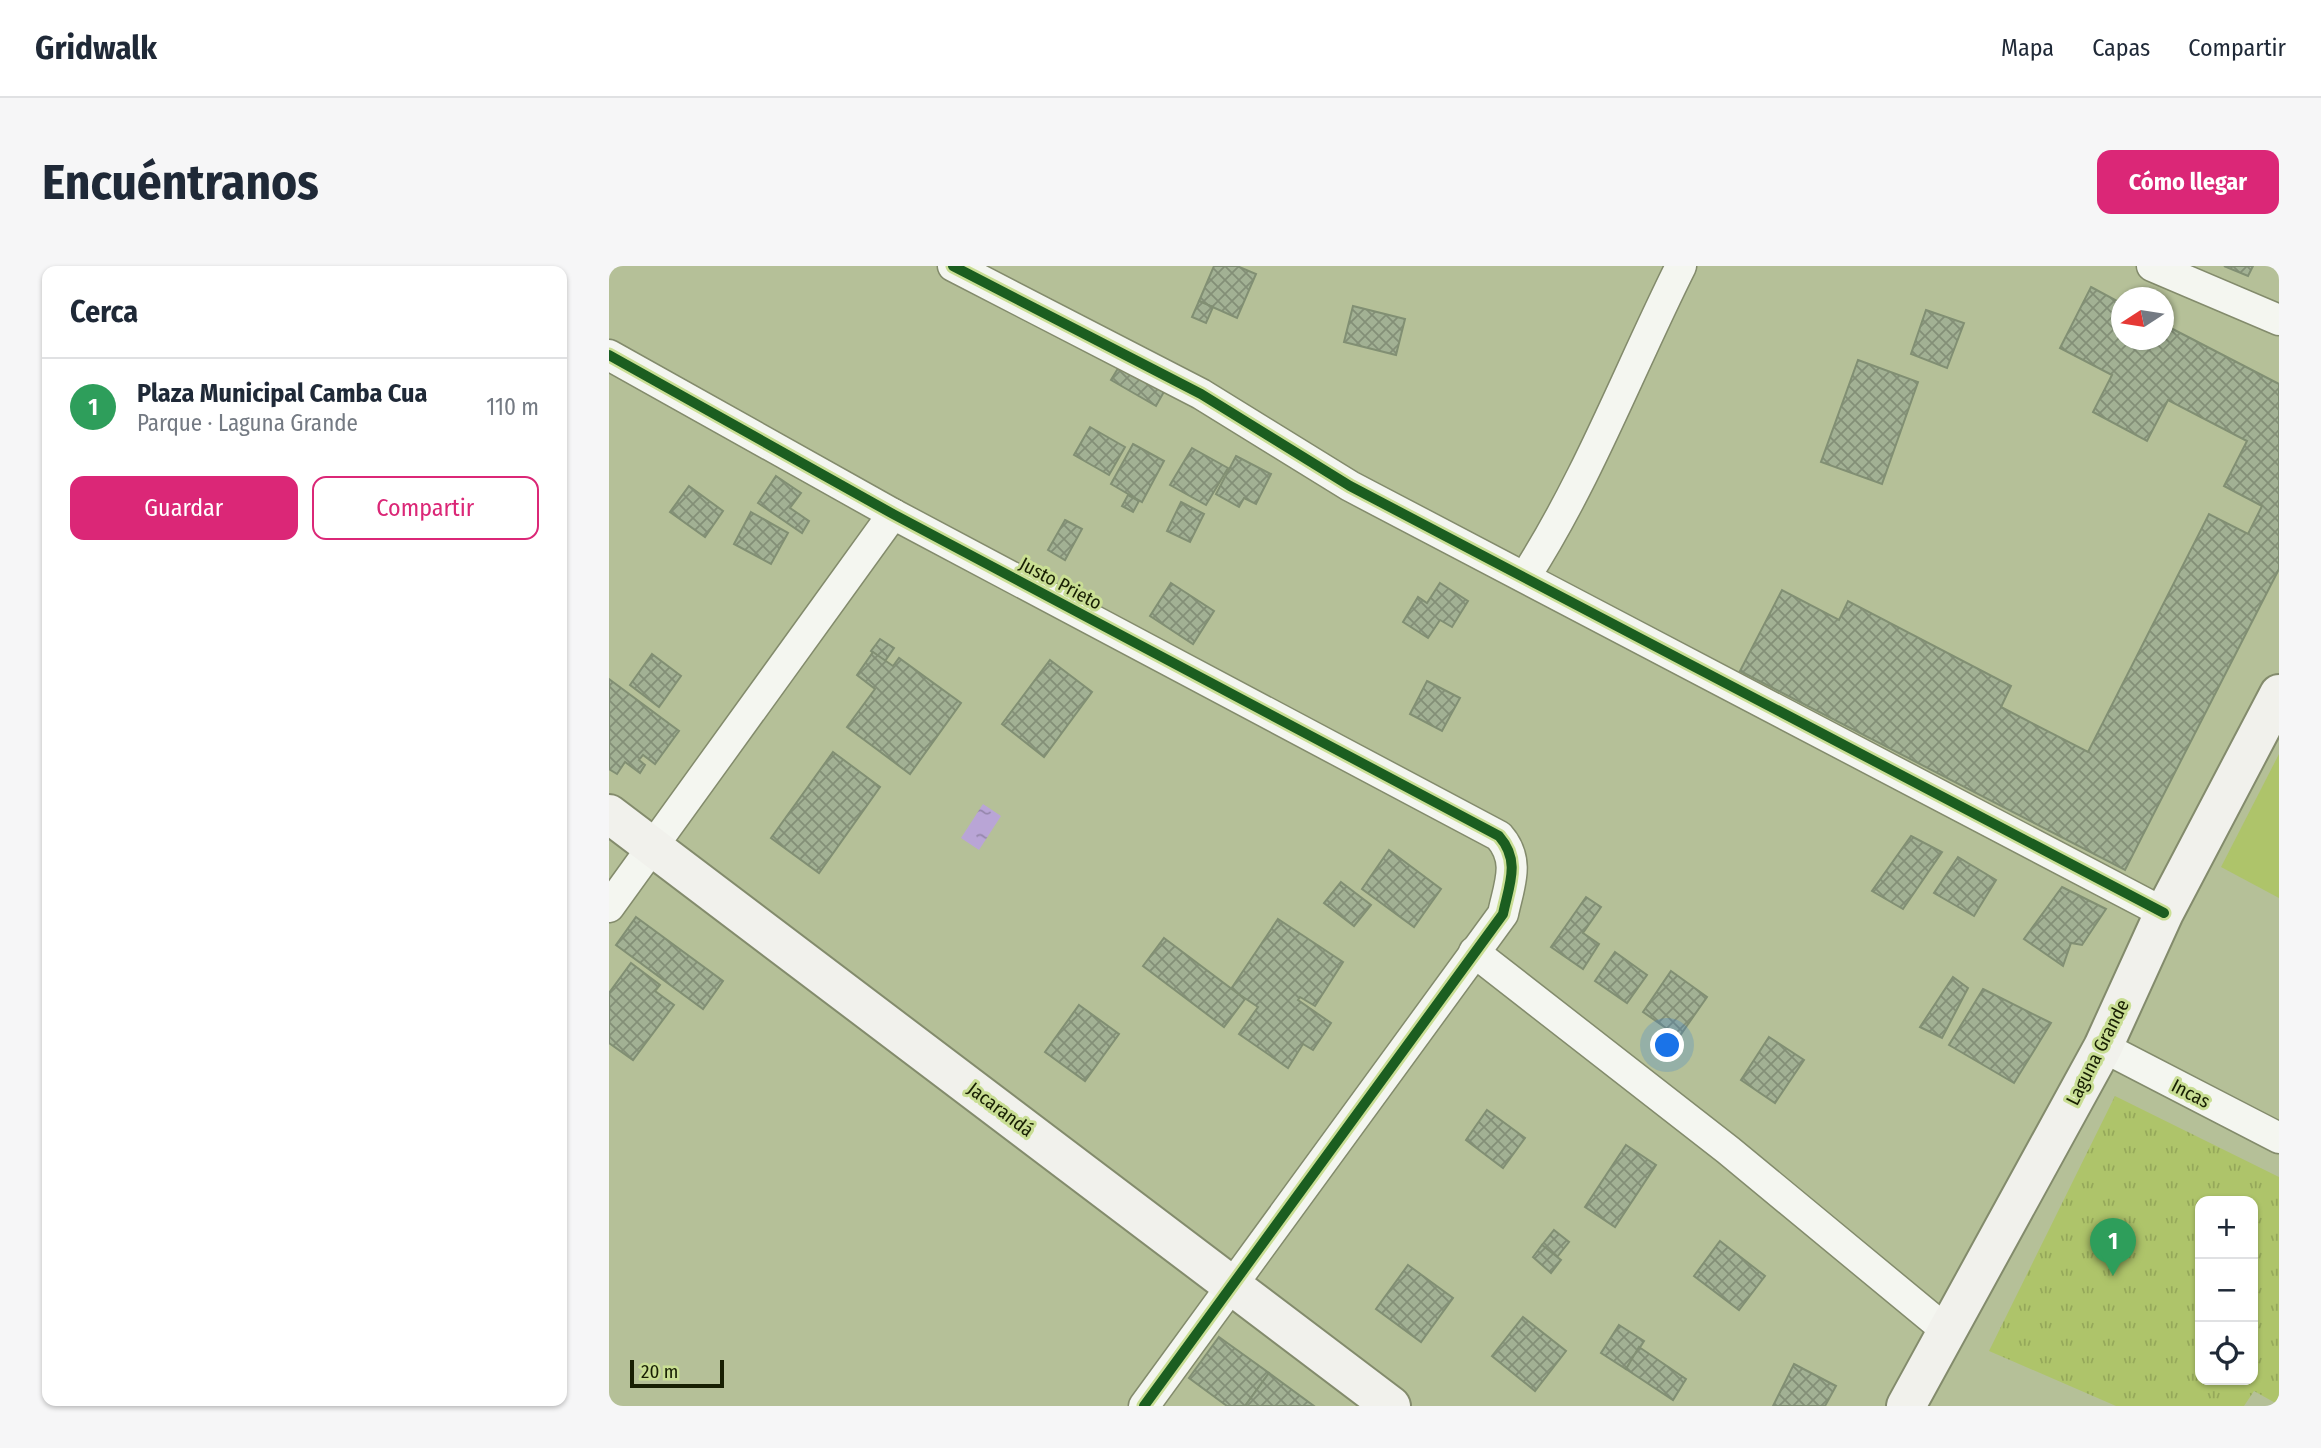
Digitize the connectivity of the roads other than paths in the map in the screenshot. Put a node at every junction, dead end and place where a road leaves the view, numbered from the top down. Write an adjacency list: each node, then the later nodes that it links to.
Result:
1 (953, 266): 7 (street)
2 (1681, 266): 7 (street)
3 (2152, 266): 4 (street)
4 (2279, 320)
5 (609, 355): 6 (street, Justo Prieto)
6 (893, 514): 10 (street); 13 (street, Justo Prieto)
7 (1525, 577): 12 (street)
8 (2279, 694): 12 (street, Laguna Grande)
9 (609, 814): 10 (street, Jacarandá)
10 (652, 846): 11 (street); 16 (street, Jacarandá)
11 (609, 906)
12 (2164, 913): 14 (street, Laguna Grande)
13 (1474, 952): 16 (street); 17 (street)
14 (2102, 1047): 15 (street, Incas); 17 (street, Laguna Grande)
15 (2279, 1138)
16 (1233, 1284): 18 (street); 19 (street, Jacarandá)
17 (1947, 1331): 20 (street, Laguna Grande)
18 (1144, 1406)
19 (1391, 1406)
20 (1906, 1406)

